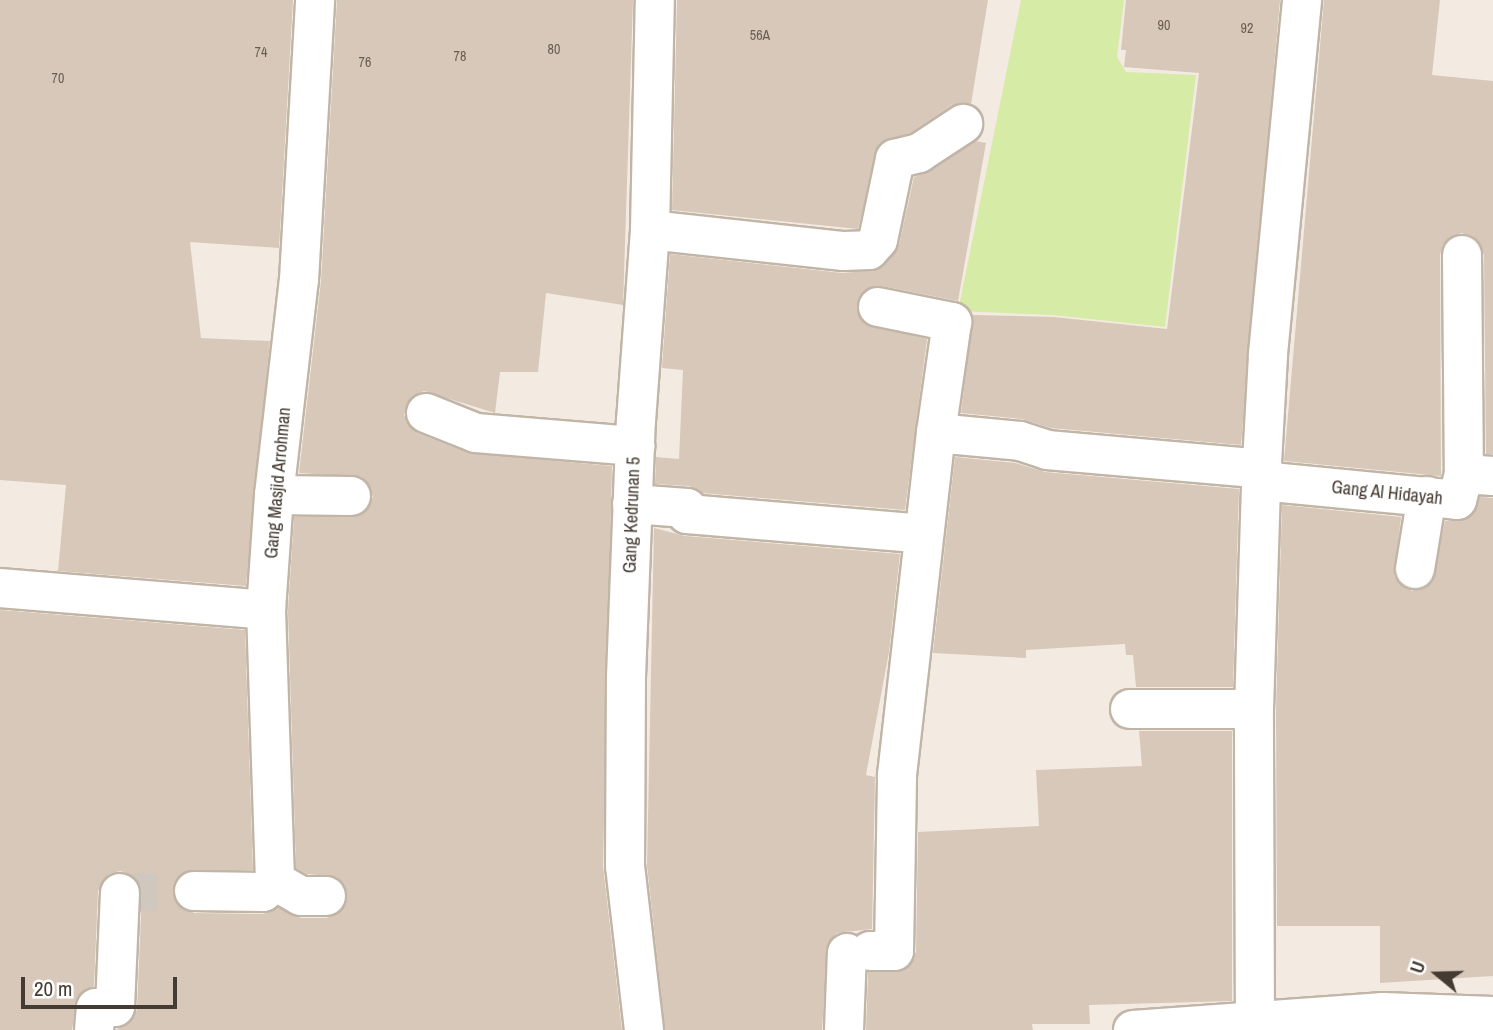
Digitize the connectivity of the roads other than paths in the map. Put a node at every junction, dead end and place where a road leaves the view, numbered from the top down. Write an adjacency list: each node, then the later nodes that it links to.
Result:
1 (314, 0): 13 (street, Gang Masjid Arrohman)
2 (655, 0): 5 (street, Gang Kedrunan 5)
3 (1302, 0): 11 (street)
4 (963, 124): 5 (street)
5 (650, 230): 10 (street, Gang Kedrunan 5)
6 (1462, 255): 12 (street)
7 (878, 307): 9 (street)
8 (426, 413): 10 (street)
9 (936, 433): 11 (street, Gang Al Hidayah); 17 (street)
10 (635, 446): 16 (street, Gang Kedrunan 5)
11 (1262, 475): 15 (street, Gang Al Hidayah); 22 (street)
12 (1478, 475): 15 (street, Gang Al Hidayah)
13 (274, 495): 14 (street); 20 (street, Gang Masjid Arrohman)
14 (351, 496)
15 (1427, 496): 18 (street)
16 (632, 504): 17 (street); 30 (street, Gang Kedrunan 5)
17 (924, 534): 31 (street)
18 (1415, 569)
19 (0, 588): 20 (street)
20 (266, 610): 23 (street, Gang Masjid Arrohman)
21 (1130, 709): 22 (street)
22 (1254, 709): 29 (street)
23 (275, 881): 24 (street); 26 (street)
24 (194, 891)
25 (120, 893): 28 (street)
26 (326, 896)
27 (1493, 1016): 29 (street)
28 (95, 1020)
29 (1255, 1024): 32 (street)
30 (644, 1030)
31 (844, 1030)
32 (1133, 1030)

